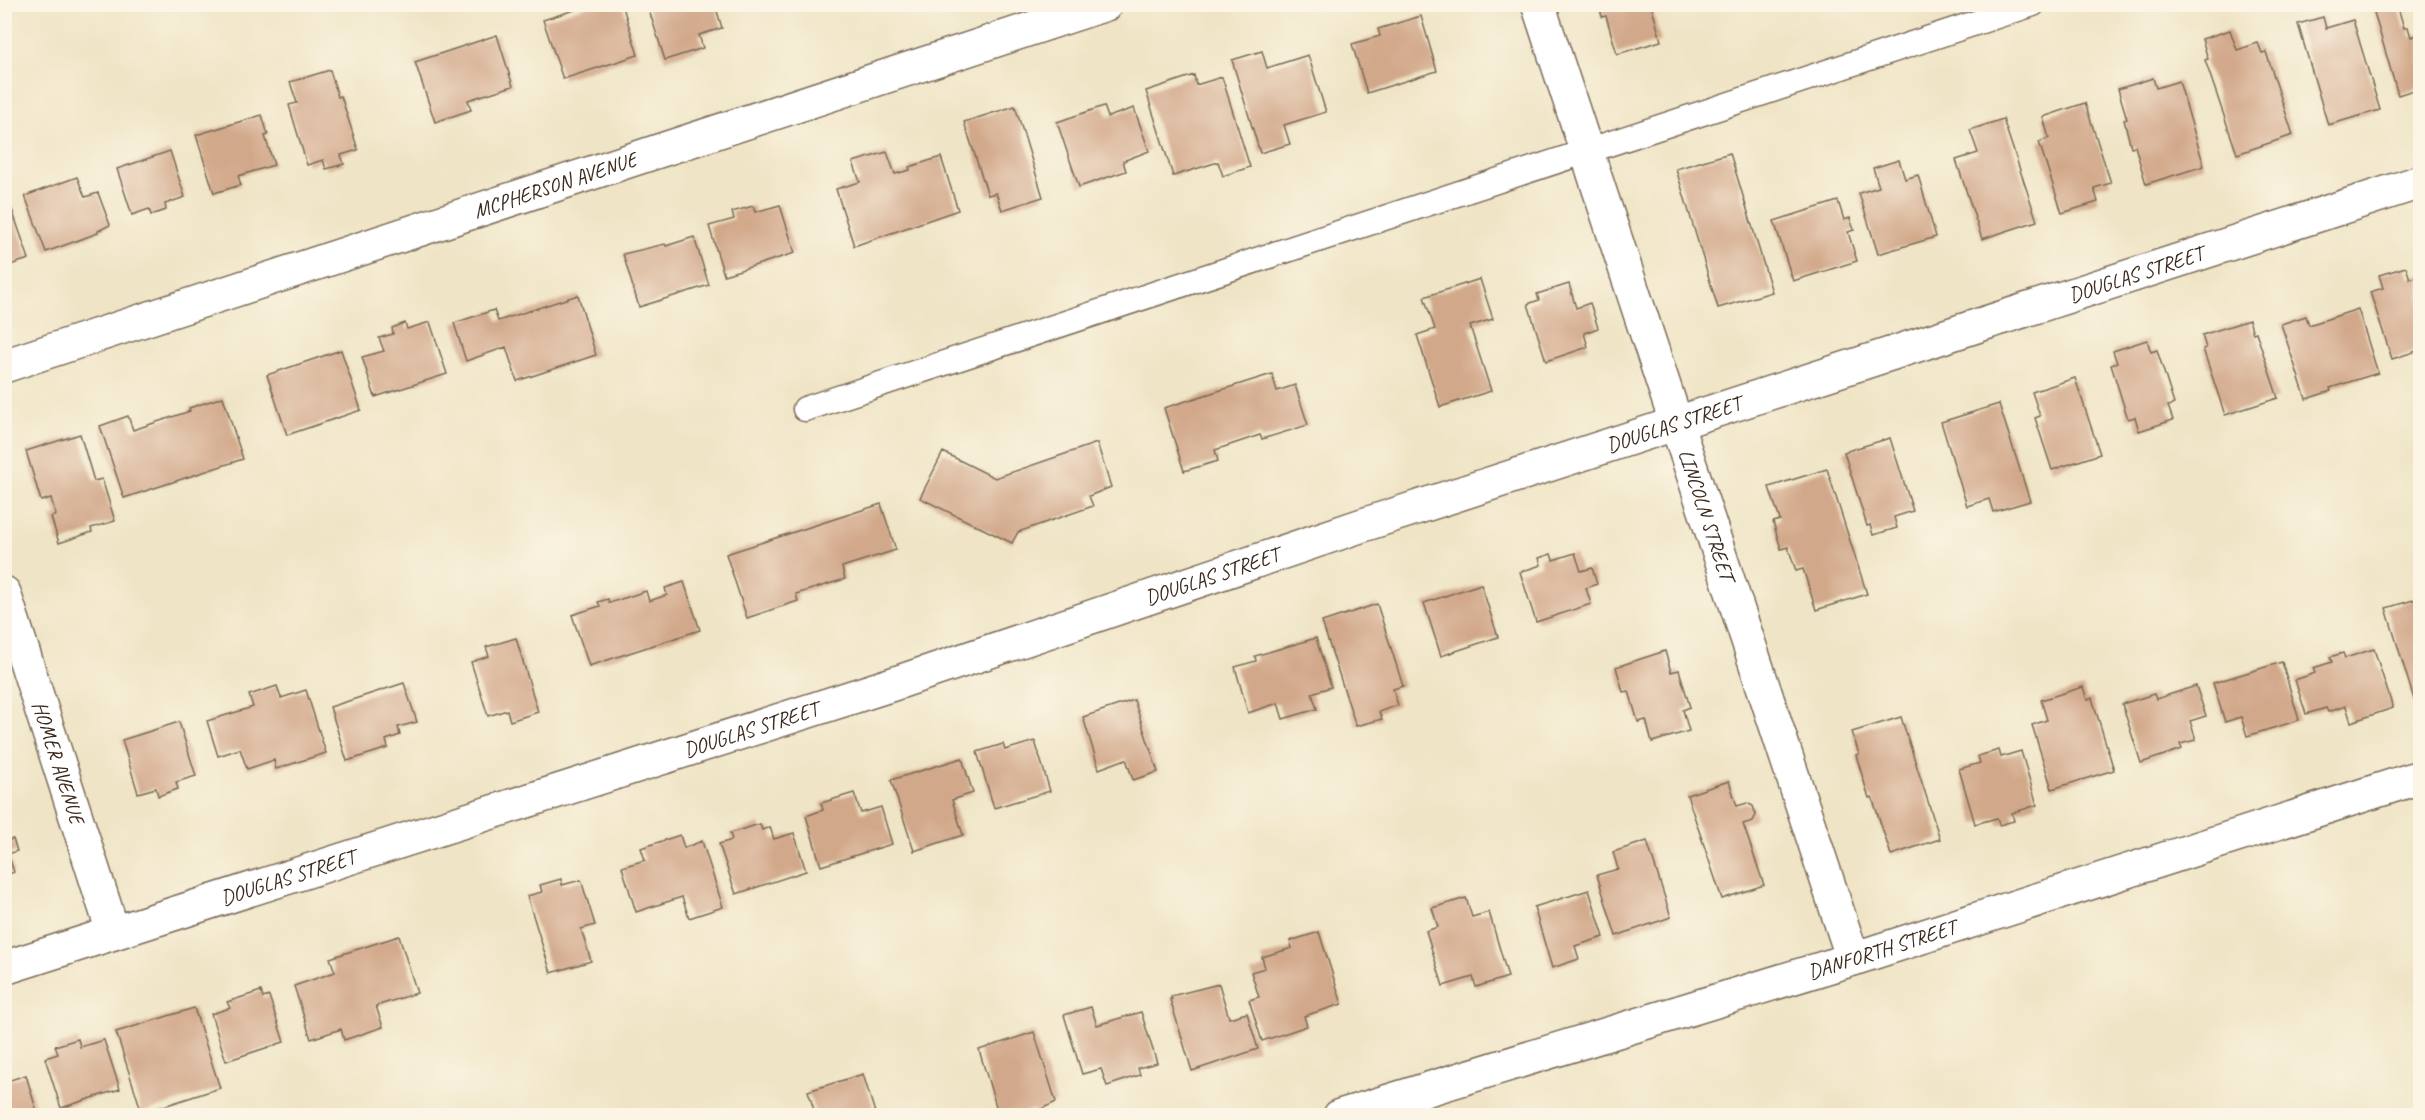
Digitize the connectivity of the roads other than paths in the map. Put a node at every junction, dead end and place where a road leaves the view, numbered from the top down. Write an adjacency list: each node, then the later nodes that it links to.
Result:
1 (1106, 4): 6 (street, MCPHERSON AVENUE)
2 (1538, 4): 4 (street, LINCOLN STREET)
3 (2033, 4): 4 (lane)
4 (1587, 152): 7 (lane); 8 (street, LINCOLN STREET)
5 (2421, 182): 8 (street, DOUGLAS STREET)
6 (4, 366)
7 (805, 410)
8 (1677, 425): 11 (street, DOUGLAS STREET); 12 (street, LINCOLN STREET)
9 (4, 593): 11 (street, HOMER AVENUE)
10 (2421, 777): 12 (street, DANFORTH STREET)
11 (113, 932): 13 (street, DOUGLAS STREET)
12 (1853, 959): 14 (street, DANFORTH STREET)
13 (4, 968)
14 (1340, 1116)

